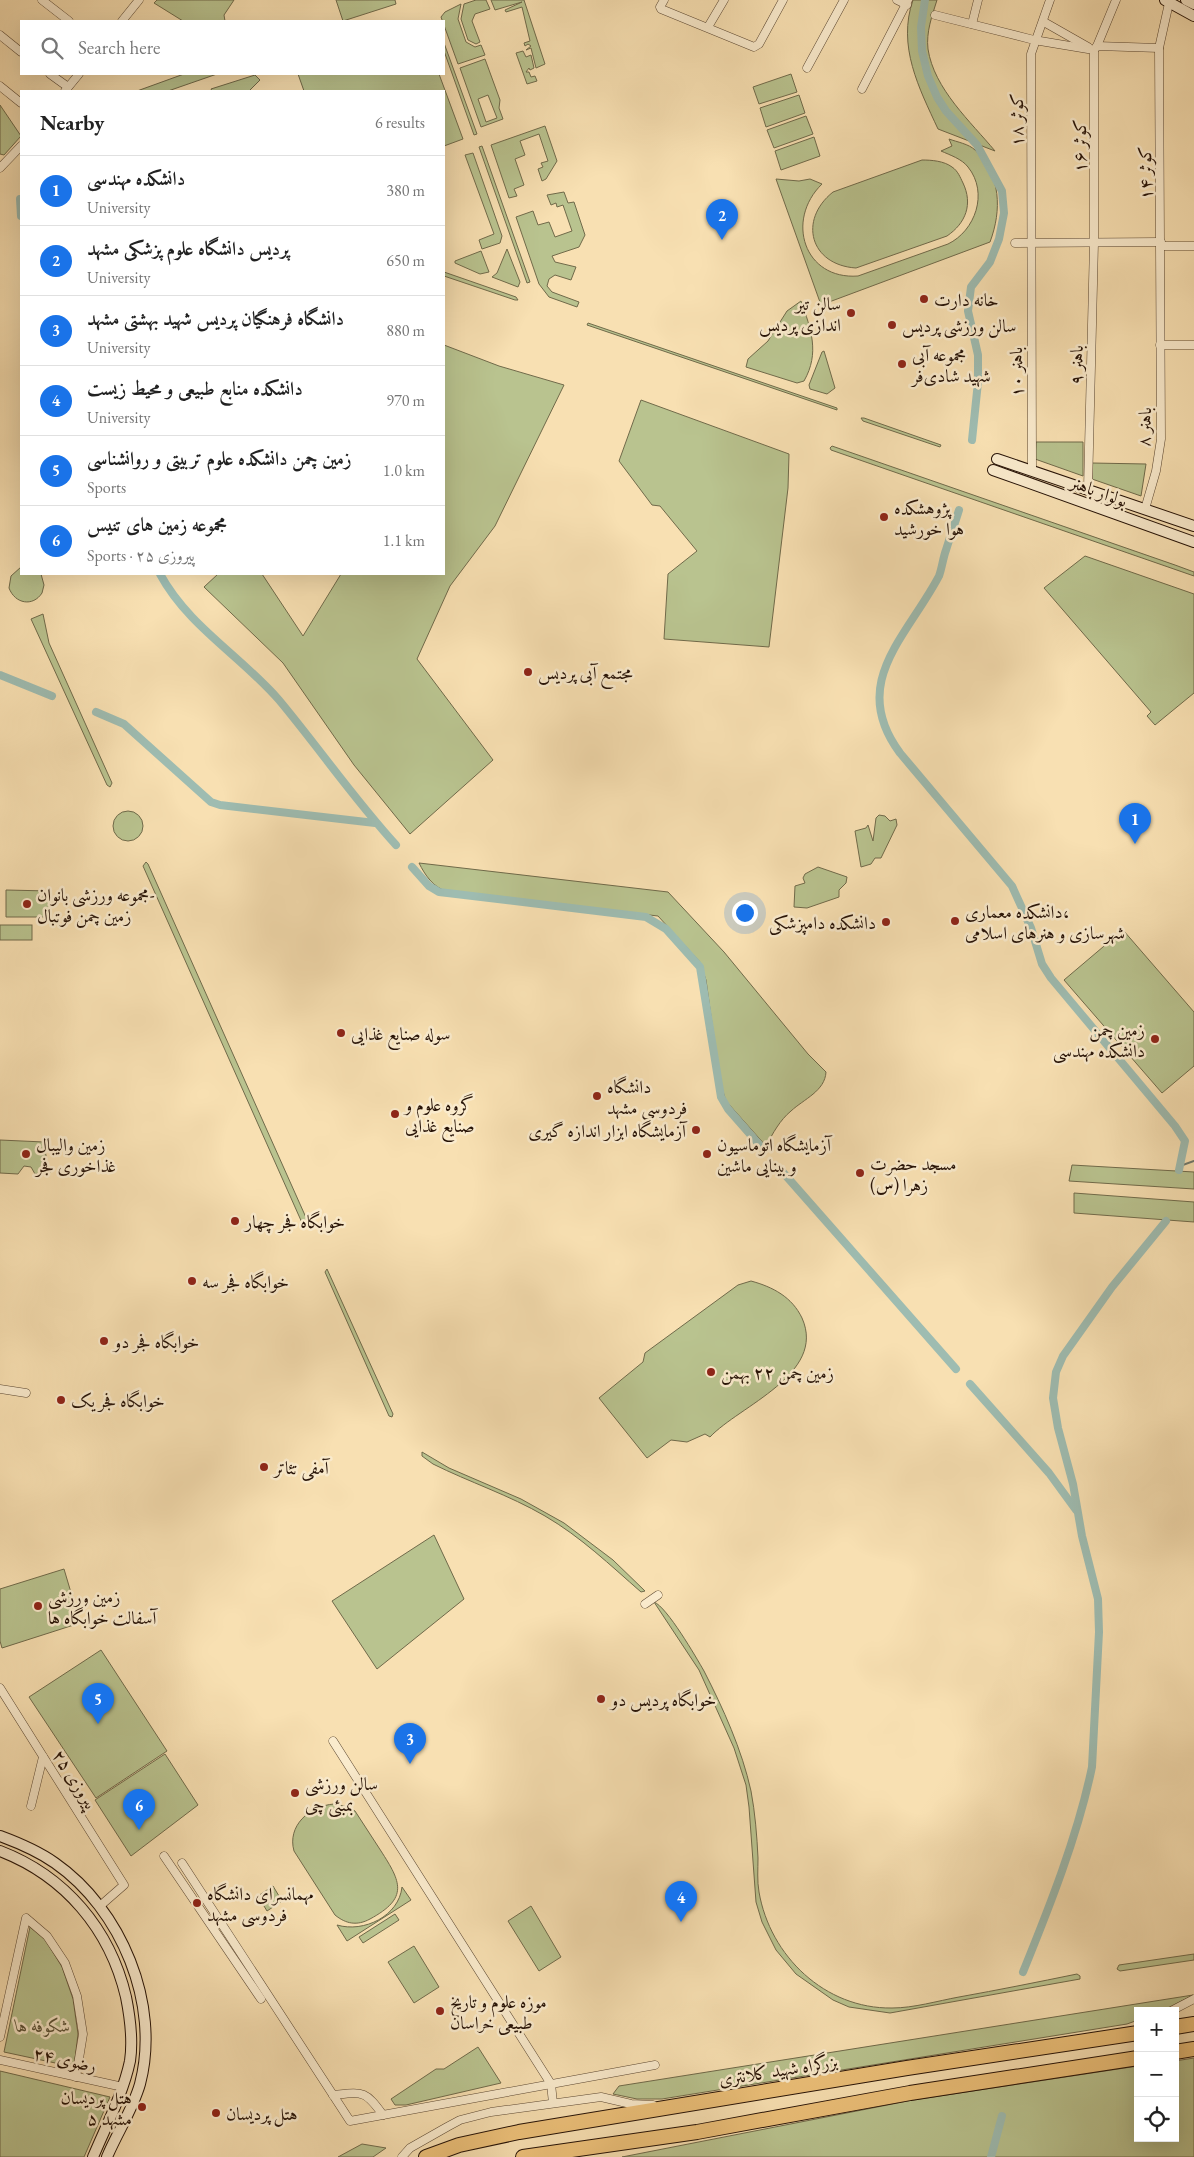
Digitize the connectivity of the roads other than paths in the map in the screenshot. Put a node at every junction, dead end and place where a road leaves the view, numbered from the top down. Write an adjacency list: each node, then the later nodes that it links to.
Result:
1 (139, 0): 18 (street)
2 (724, 0): 21 (street)
3 (783, 0): 21 (street)
4 (844, 0): 27 (street)
5 (897, 0): 12 (street)
6 (978, 0): 20 (street)
7 (1050, 0): 19 (street, کوثر ۱۸)
8 (1116, 0): 24 (street, کوثر ۱۶)
9 (1186, 0): 14 (street)
10 (46, 1): 17 (street)
11 (1167, 1): 16 (street); 25 (street, کوثر ۱۴)
12 (907, 3): 32 (street)
13 (662, 4): 21 (street)
14 (1194, 4)
15 (935, 15): 20 (street)
16 (1194, 16)
17 (68, 20)
18 (123, 20)
19 (1044, 22): 23 (street, کوثر ۱۸); 24 (street)
20 (972, 24): 23 (street)
21 (708, 27)
22 (0, 36): 26 (street)
23 (1034, 40): 24 (street); 37 (street, کوثر ۱۸)
24 (1095, 48): 25 (street); 38 (street, کوثر ۱۶)
25 (1159, 48): 39 (street, کوثر ۱۴)
26 (20, 51)
27 (807, 68)
28 (51, 75): 31 (street)
29 (78, 75): 31 (street)
30 (0, 86): 33 (street)
31 (67, 89)
32 (862, 89)
33 (20, 102)
34 (20, 148): 35 (street)
35 (0, 168)
36 (1015, 243): 37 (street)
37 (1030, 243): 38 (street); 43 (street, باهنر ۱۰)
38 (1094, 243): 39 (street); 44 (street, باهنر ۹)
39 (1161, 244): 40 (street); 41 (street, کوثر ۱۴)
40 (1194, 246)
41 (1160, 345): 42 (street); 45 (street, باهنر ۸)
42 (1194, 345)
43 (1032, 470): 44 (street, بولوار باهنر); 47 (street, بولوار باهنر)
44 (1088, 488): 45 (street, بولوار باهنر)
45 (1146, 509): 46 (street, بولوار باهنر)
46 (1194, 526)
47 (1194, 542)
48 (0, 1389): 49 (street)
49 (26, 1393)
50 (658, 1595): 51 (street)
51 (645, 1604)
52 (0, 1688): 54 (street, پیروزی ۲۵)
53 (333, 1741): 76 (street)
54 (43, 1757): 55 (street); 60 (street, پیروزی ۲۵)
55 (31, 1806)
56 (0, 1836): 60 (street)
57 (0, 1851): 77 (street)
58 (164, 1856): 62 (street)
59 (182, 1863): 78 (street)
60 (100, 1906): 83 (street)
61 (1194, 1998): 63 (street)
62 (261, 1999)
63 (1178, 2007)
64 (1194, 2024): 65 (highway)
65 (1179, 2026)
66 (1134, 2029): 68 (street)
67 (1134, 2034): 68 (highway, بزرگراه شهید کلانتری)
68 (1120, 2036): 80 (highway, بزرگراه شهید کلانتری)
69 (0, 2037): 75 (street)
70 (1194, 2049): 71 (highway)
71 (1179, 2051)
72 (1134, 2059): 86 (highway)
73 (0, 2060): 75 (street, رضوی ۲۴)
74 (655, 2065): 76 (street)
75 (76, 2077): 77 (street, رضوی ۲۴)
76 (551, 2084): 79 (street); 81 (street)
77 (123, 2087): 82 (street)
78 (333, 2095): 81 (street); 81 (street)
79 (553, 2103): 80 (street); 84 (street)
80 (675, 2106): 85 (highway, بزرگراه شهید کلانتری)
81 (383, 2115)
82 (93, 2157)
83 (107, 2157)
84 (402, 2157)
85 (426, 2157)
86 (524, 2157)

